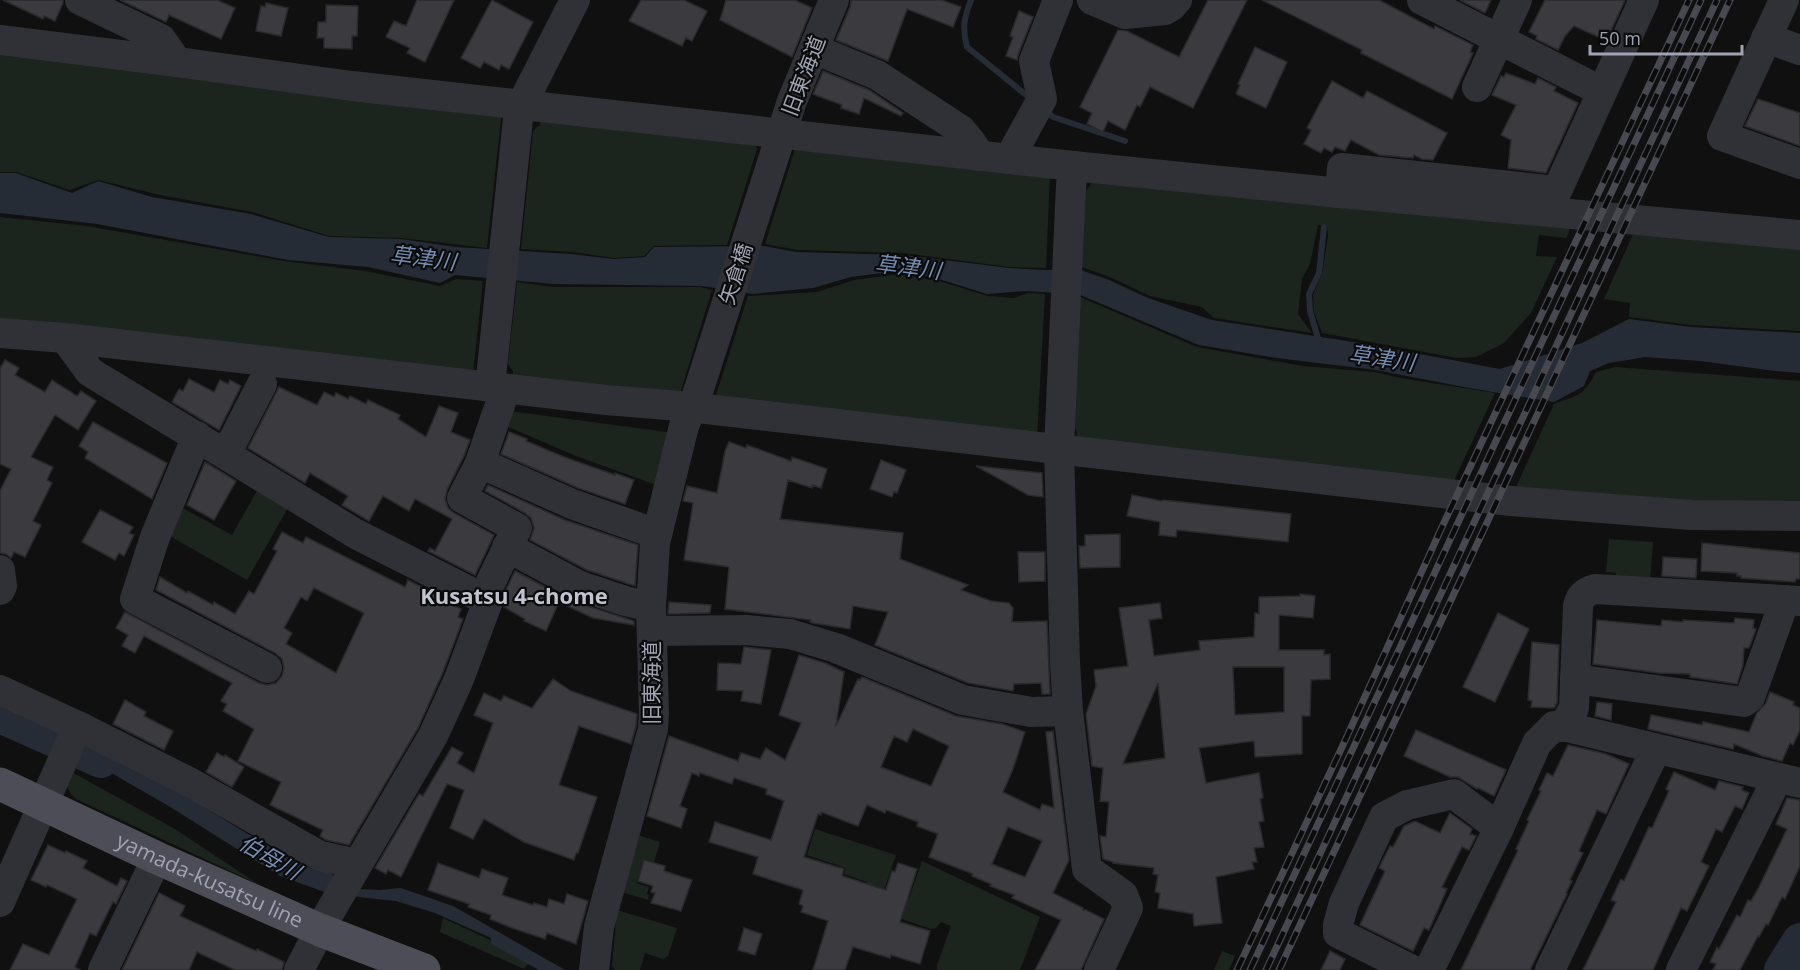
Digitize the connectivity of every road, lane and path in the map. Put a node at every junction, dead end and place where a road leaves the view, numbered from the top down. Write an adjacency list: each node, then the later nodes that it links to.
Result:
1 (80, 0): 16 (street)
2 (575, 0): 19 (street)
3 (834, 0): 14 (street, 旧東海道)
4 (1058, 0): 22 (street)
5 (1092, 0): 6 (street)
6 (1177, 0)
7 (1422, 0): 12 (street)
8 (1517, 0): 12 (street)
9 (1644, 0): 18 (street)
10 (1784, 0): 11 (street)
11 (1766, 38): 15 (street); 23 (street)
12 (1500, 39): 17 (street); 18 (street)
13 (0, 40): 16 (street)
14 (814, 49): 20 (street, 旧東海道); 21 (street)
15 (1800, 50)
16 (177, 62): 19 (street)
17 (1477, 87)
18 (1601, 91): 25 (street)
19 (520, 113): 20 (street); 30 (street)
20 (778, 144): 21 (street); 31 (street, 矢倉橋)
21 (980, 156): 22 (street)
22 (1009, 159): 24 (street)
23 (1800, 164)
24 (1072, 176): 25 (street); 33 (street)
25 (1340, 193): 26 (street)
26 (1800, 235)
27 (0, 333): 28 (street)
28 (65, 338): 30 (street); 32 (street)
29 (262, 384): 34 (street)
30 (494, 385): 31 (street); 35 (street)
31 (695, 401): 33 (street); 37 (street, 旧東海道)
32 (197, 436): 34 (street); 44 (street)
33 (1059, 437): 36 (street); 47 (street)
34 (226, 454): 41 (street)
35 (480, 463): 37 (street); 38 (street)
36 (1800, 516)
37 (657, 534): 43 (street, 旧東海道)
38 (507, 547): 41 (street); 43 (street)
39 (0, 570): 40 (street)
40 (0, 590)
41 (483, 598): 56 (street)
42 (1792, 600): 45 (street); 45 (street)
43 (652, 619): 47 (street); 62 (street, 旧東海道)
44 (267, 668)
45 (1575, 679): 48 (street)
46 (0, 690): 49 (street)
47 (1068, 711): 63 (street)
48 (1563, 726): 50 (street); 54 (street)
49 (72, 739): 53 (street); 56 (street)
50 (1656, 749): 51 (street); 66 (street)
51 (1789, 781): 67 (street)
52 (0, 783): 53 (main road, yamada-kusatsu line)
53 (43, 804): 55 (main road, yamada-kusatsu line); 57 (street)
54 (1499, 828): 64 (street); 65 (street)
55 (157, 858): 58 (main road, yamada-kusatsu line); 59 (street)
56 (355, 868): 58 (street)
57 (0, 902)
58 (320, 930): 60 (street); 61 (main road, yamada-kusatsu line)
59 (103, 970)
60 (299, 970)
61 (424, 970)
62 (594, 970)
63 (1099, 970)
64 (1412, 970)
65 (1429, 970)
66 (1550, 970)
67 (1681, 970)

